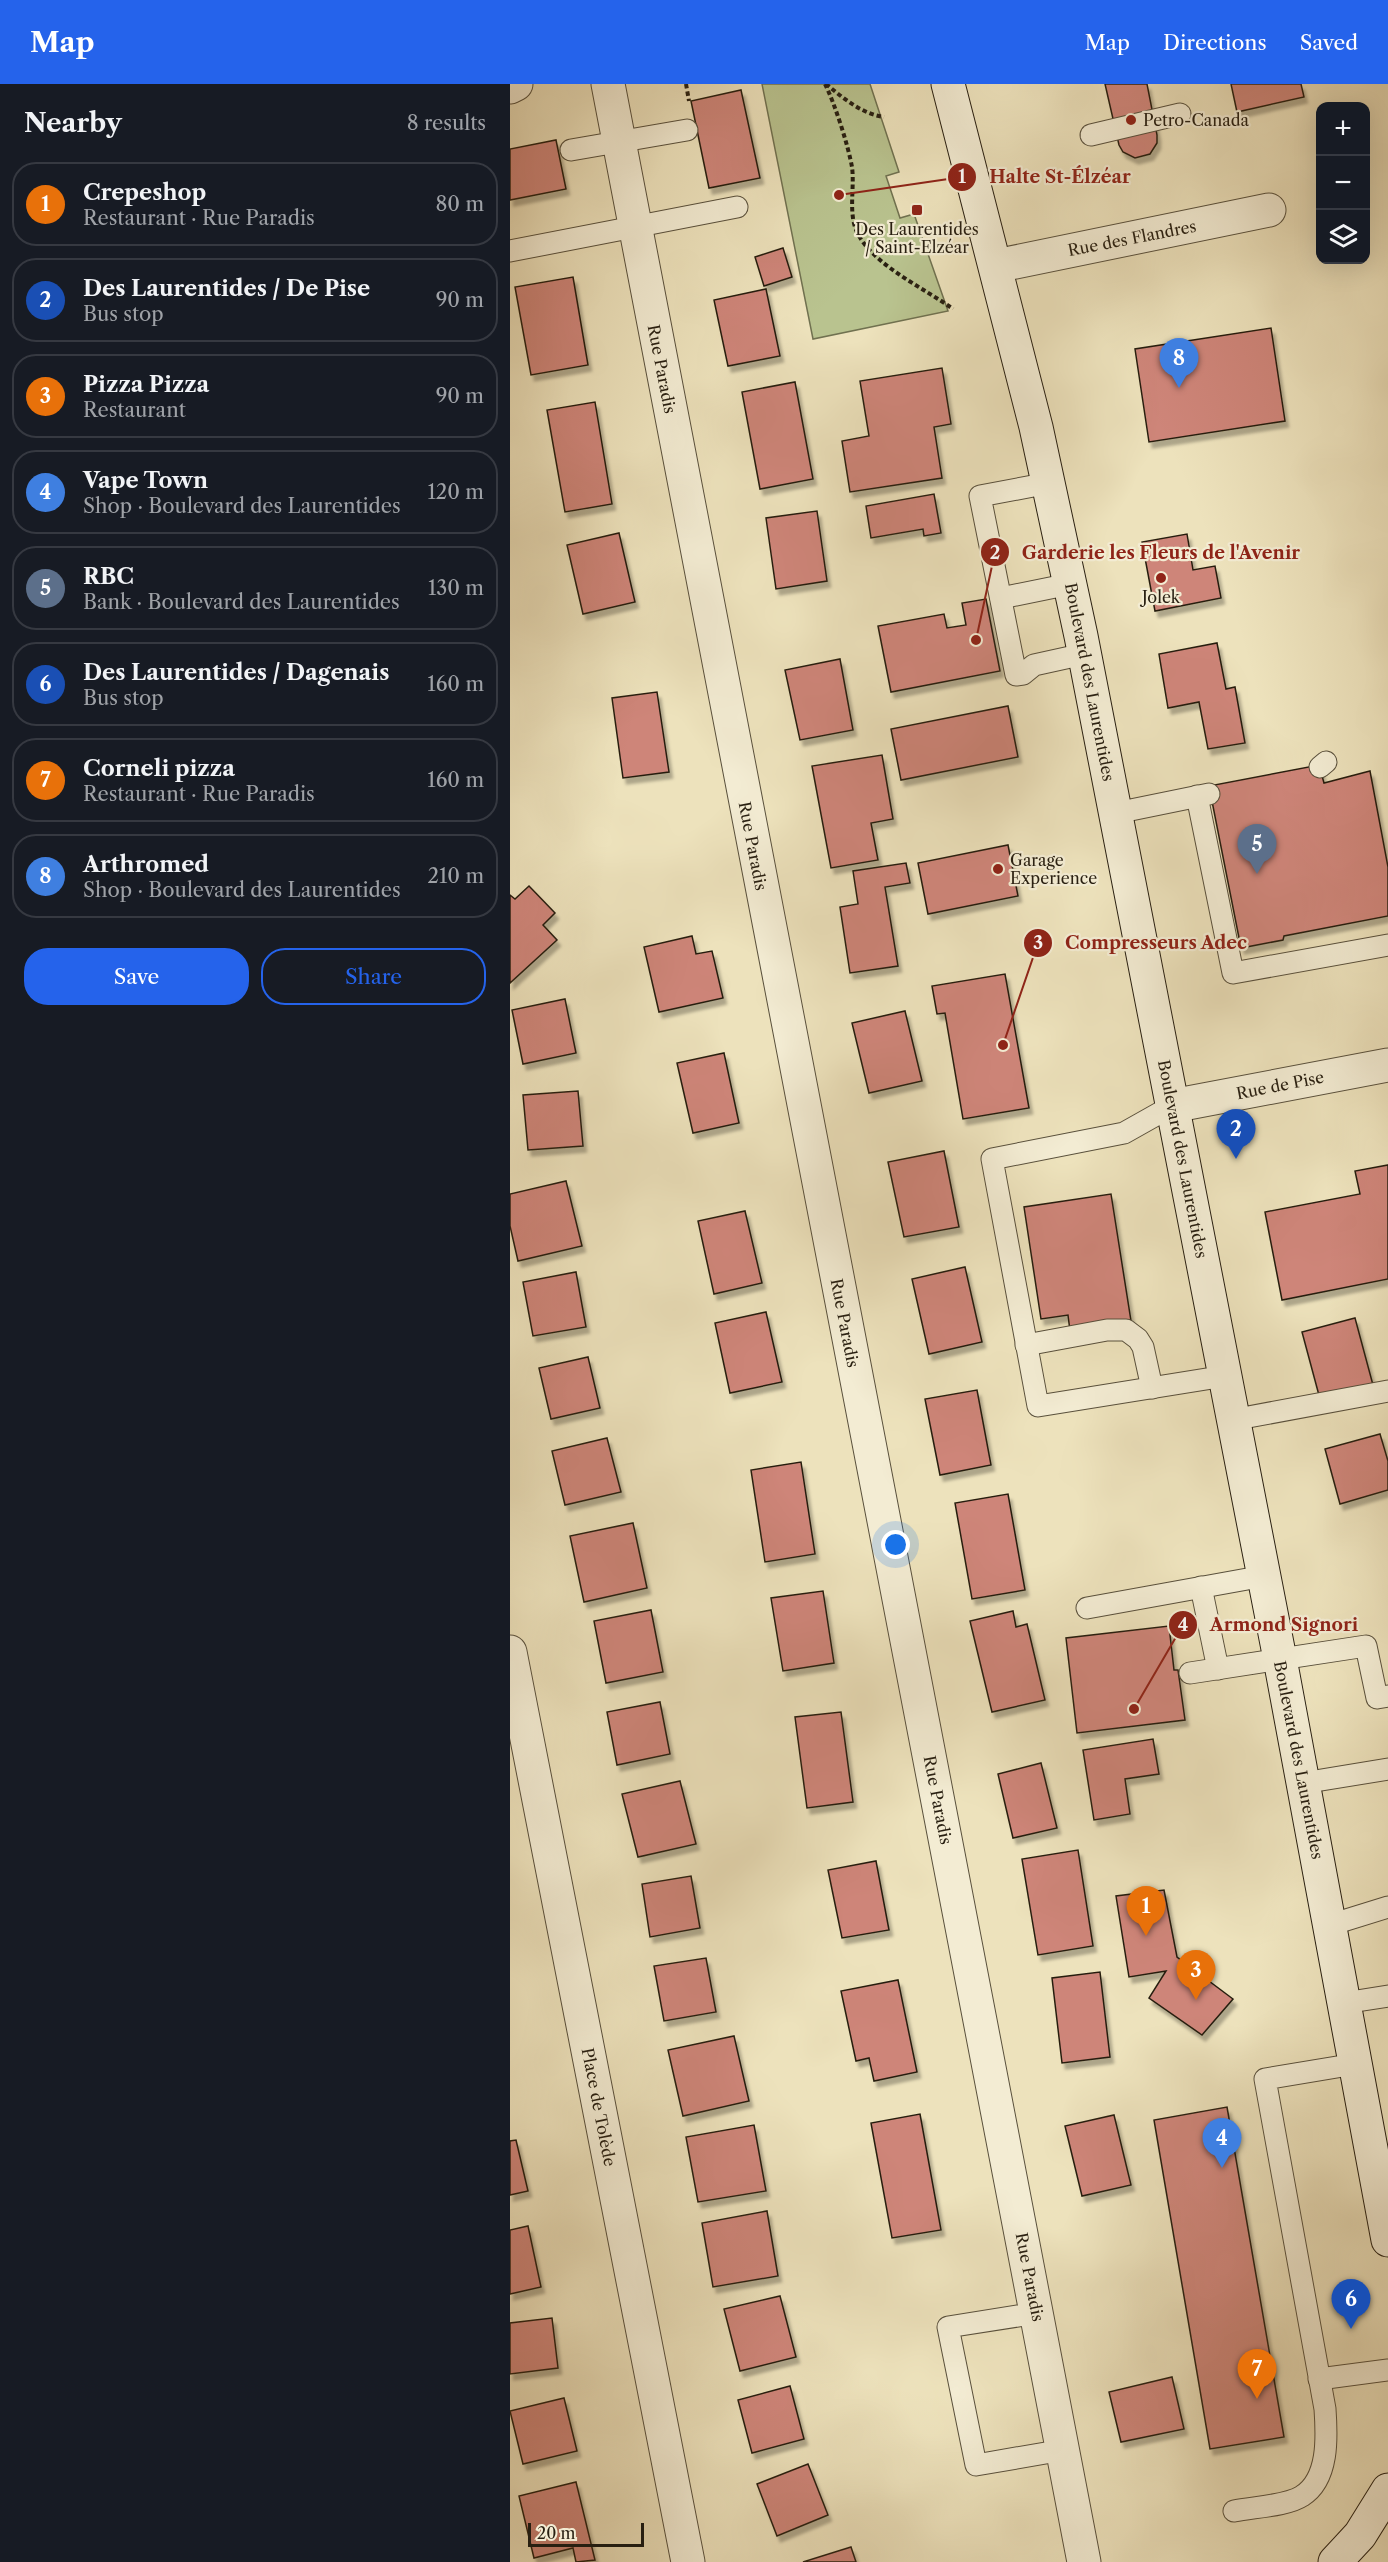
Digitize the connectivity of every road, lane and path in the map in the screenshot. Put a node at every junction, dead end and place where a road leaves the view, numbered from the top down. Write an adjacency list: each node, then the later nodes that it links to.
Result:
1 (516, 84): 5 (street)
2 (608, 84): 10 (street, Rue Paradis)
3 (825, 84): 7 (path); 17 (path)
4 (948, 84): 16 (street, Boulevard des Laurentides)
5 (510, 87)
6 (1180, 114): 9 (lane)
7 (884, 117)
8 (687, 130): 10 (lane)
9 (1091, 135)
10 (619, 142): 11 (lane); 14 (street, Rue Paradis)
11 (571, 150)
12 (737, 207): 14 (lane)
13 (1269, 210): 16 (street, Rue des Flandres)
14 (635, 226): 15 (lane); 47 (street, Rue Paradis)
15 (510, 251)
16 (996, 266): 18 (street, Boulevard des Laurentides)
17 (953, 309)
18 (1049, 483): 19 (street, Boulevard des Laurentides); 20 (lane)
19 (1070, 584): 20 (lane); 21 (street, Boulevard des Laurentides)
20 (1001, 598): 21 (lane)
21 (1084, 654): 22 (street, Boulevard des Laurentides)
22 (1116, 813): 23 (lane); 25 (street, Boulevard des Laurentides)
23 (1388, 945)
24 (1388, 1065): 25 (street, Rue de Pise)
25 (1172, 1106): 26 (lane); 27 (street, Boulevard des Laurentides)
26 (1026, 1345): 28 (lane); 28 (lane)
27 (1224, 1376): 28 (lane); 30 (street, Boulevard des Laurentides)
28 (1152, 1388)
29 (1388, 1391): 30 (lane)
30 (1232, 1420): 31 (street, Boulevard des Laurentides)
31 (1264, 1576): 32 (lane); 35 (street, Boulevard des Laurentides)
32 (1201, 1587): 33 (lane); 36 (lane)
33 (1087, 1608)
34 (510, 1652): 53 (street, Place de Tolède)
35 (1280, 1659): 36 (lane); 38 (lane); 40 (street, Boulevard des Laurentides)
36 (1218, 1669): 37 (lane)
37 (1190, 1674)
38 (1388, 1696)
39 (1388, 1769): 40 (lane)
40 (1303, 1783): 42 (street, Boulevard des Laurentides)
41 (1388, 1907): 42 (lane)
42 (1330, 1925): 44 (street, Boulevard des Laurentides)
43 (1388, 1996): 44 (lane)
44 (1344, 2003): 45 (street, Boulevard des Laurentides)
45 (1355, 2064): 46 (street, Boulevard des Laurentides); 49 (lane)
46 (1388, 2240)
47 (1037, 2313): 50 (street, Rue Paradis); 50 (lane)
48 (1388, 2370): 49 (lane)
49 (1319, 2379): 52 (lane)
50 (1064, 2450): 54 (street, Rue Paradis)
51 (1388, 2490): 55 (street)
52 (1234, 2511)
53 (688, 2562)
54 (1084, 2562)
55 (1335, 2562)

